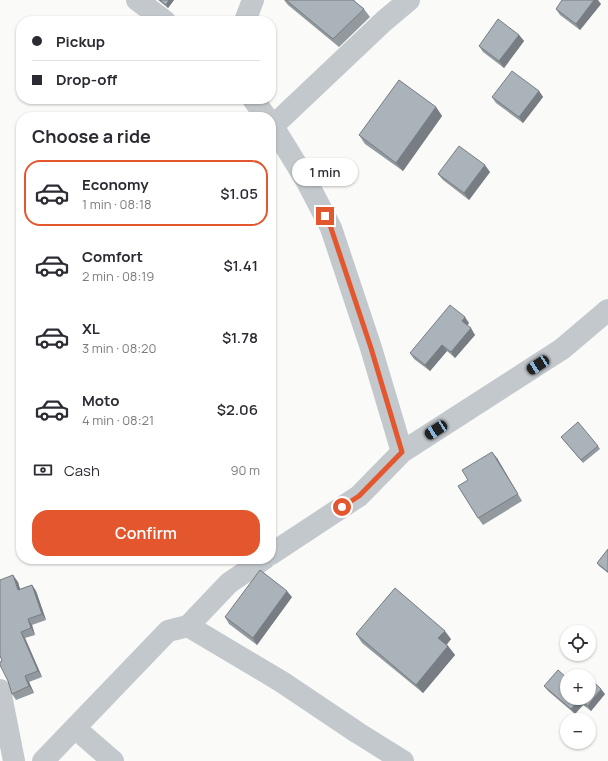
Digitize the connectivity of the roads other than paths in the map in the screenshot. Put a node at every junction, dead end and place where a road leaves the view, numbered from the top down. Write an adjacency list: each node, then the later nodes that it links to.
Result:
1 (137, 0): 4 (street)
2 (253, 0): 5 (street)
3 (409, 0): 6 (street)
4 (159, 16)
5 (247, 16)
6 (276, 117)
7 (276, 132): 9 (street)
8 (608, 310): 9 (street)
9 (402, 452): 10 (street)
10 (276, 551)
11 (257, 564): 12 (street)
12 (188, 626): 14 (street); 18 (street)
13 (0, 690): 15 (street)
14 (75, 728): 16 (street); 17 (street)
15 (14, 761)
16 (43, 761)
17 (113, 761)
18 (402, 761)

